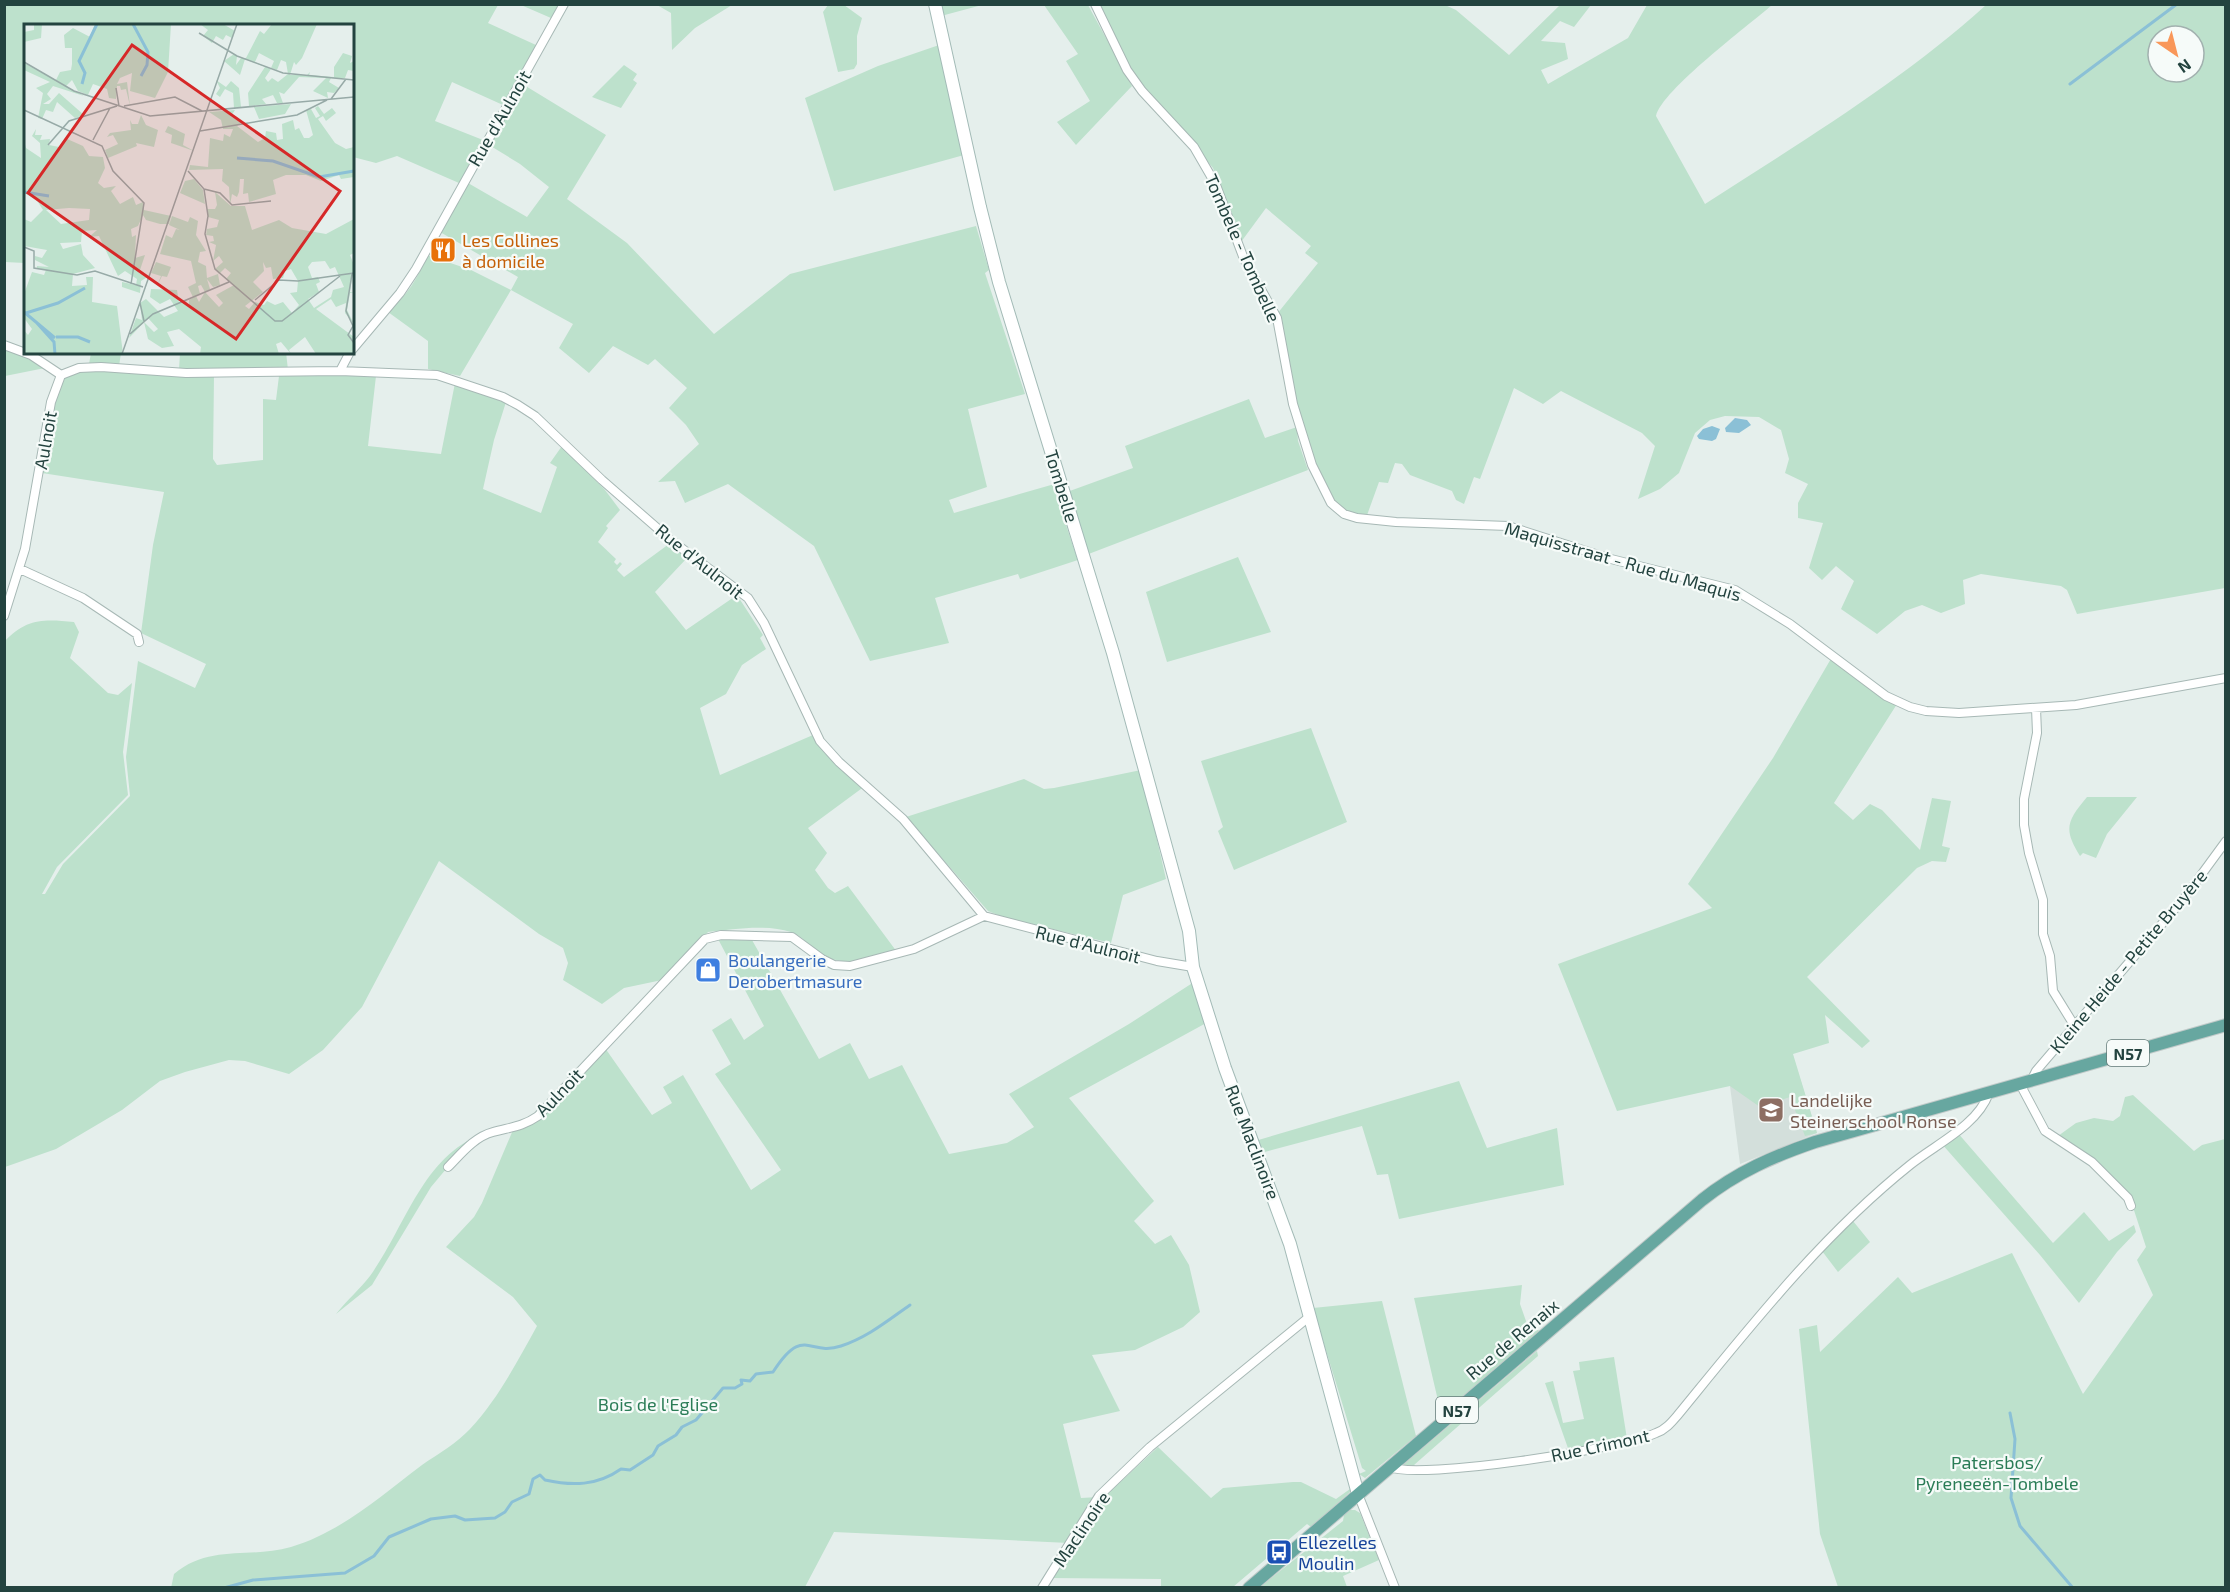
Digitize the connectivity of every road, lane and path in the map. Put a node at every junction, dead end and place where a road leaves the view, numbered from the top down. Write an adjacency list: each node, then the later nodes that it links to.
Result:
1 (564, 4): 5 (street, Rue d'Aulnoit)
2 (936, 4): 19 (street, Tombelle)
3 (1095, 4): 11 (street, Tombele - Tombelle)
4 (4, 345): 6 (street)
5 (354, 347)
6 (24, 352)
7 (28, 354): 10 (street)
8 (349, 354): 9 (street, Rue d'Aulnoit)
9 (340, 372): 10 (street, Rue d'Aulnoit); 18 (street, Rue d'Aulnoit)
10 (61, 375): 12 (street, Aulnoit)
11 (1344, 514): 16 (street, Maquisstraat - Rue du Maquis)
12 (20, 569): 13 (street, Aulnoit); 14 (street)
13 (4, 616)
14 (139, 642)
15 (2226, 678): 16 (street, Maquisstraat - Rue du Maquis)
16 (2036, 708): 20 (street)
17 (2226, 841): 20 (street, Kleine Heide - Petite Bruyère)
18 (984, 916): 19 (street, Rue d'Aulnoit); 24 (street, Aulnoit)
19 (1193, 967): 26 (street, Rue Maclinoire)
20 (2074, 1025): 22 (street, Kleine Heide - Petite Bruyère)
21 (2226, 1025): 22 (main road, N57)
22 (2026, 1083): 23 (main road, N57); 25 (street)
23 (1989, 1093): 27 (main road, Rue de Renaix / N57); 27 (street, Rue Crimont)
24 (448, 1167)
25 (2131, 1206)
26 (1309, 1317): 28 (street, Rue Maclinoire); 29 (street, Maclinoire)
27 (1389, 1467): 28 (main road, Rue de Renaix / N57)
28 (1359, 1494): 30 (main road, Rue de Renaix / N57); 31 (street)
29 (1042, 1587)
30 (1249, 1587)
31 (1395, 1587)

